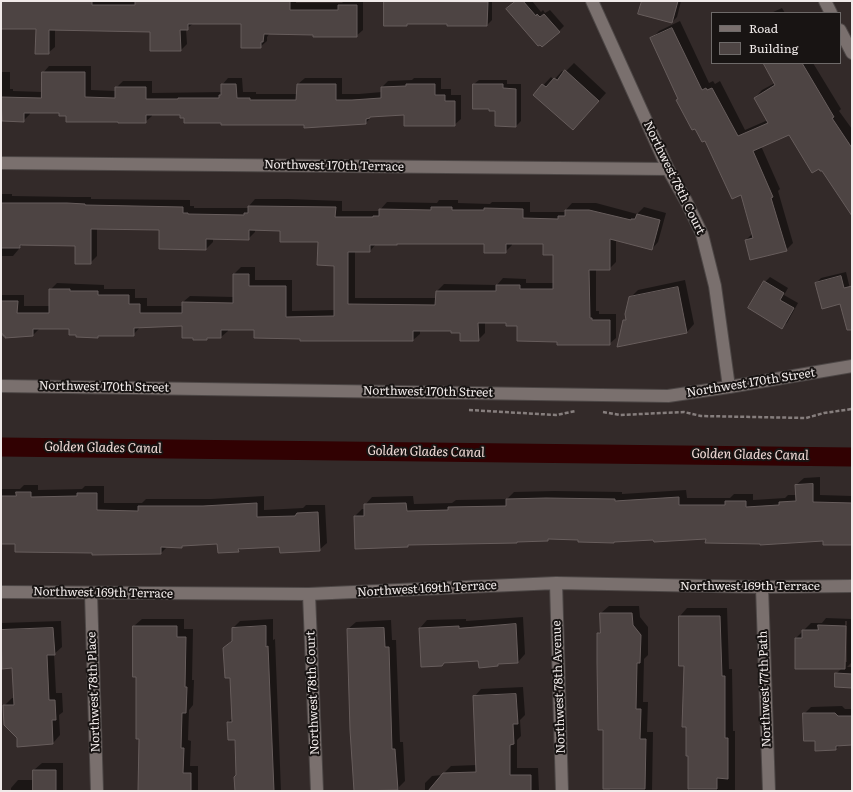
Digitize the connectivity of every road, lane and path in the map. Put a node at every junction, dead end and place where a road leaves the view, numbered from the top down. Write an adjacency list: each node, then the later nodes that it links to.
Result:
1 (592, 1): 7 (street, Northwest 78th Court)
2 (825, 1): 3 (street)
3 (830, 12)
4 (841, 32): 5 (street)
5 (852, 53)
6 (1, 163): 7 (street, Northwest 170th Terrace)
7 (668, 169): 10 (street, Northwest 78th Court)
8 (852, 366): 10 (street, Northwest 170th Street)
9 (1, 386): 10 (street, Northwest 170th Street)
10 (729, 387)
11 (556, 583): 13 (street, Northwest 169th Terrace); 16 (street, Northwest 169th Terrace); 19 (street, Northwest 78th Avenue)
12 (852, 586): 13 (street, Northwest 169th Terrace)
13 (762, 587): 20 (street, Northwest 77th Path)
14 (1, 592): 15 (street, Northwest 169th Terrace)
15 (91, 593): 16 (street, Northwest 169th Terrace); 17 (street, Northwest 78th Place)
16 (309, 594): 18 (street, Northwest 78th Court)
17 (97, 791)
18 (317, 791)
19 (562, 791)
20 (769, 791)

